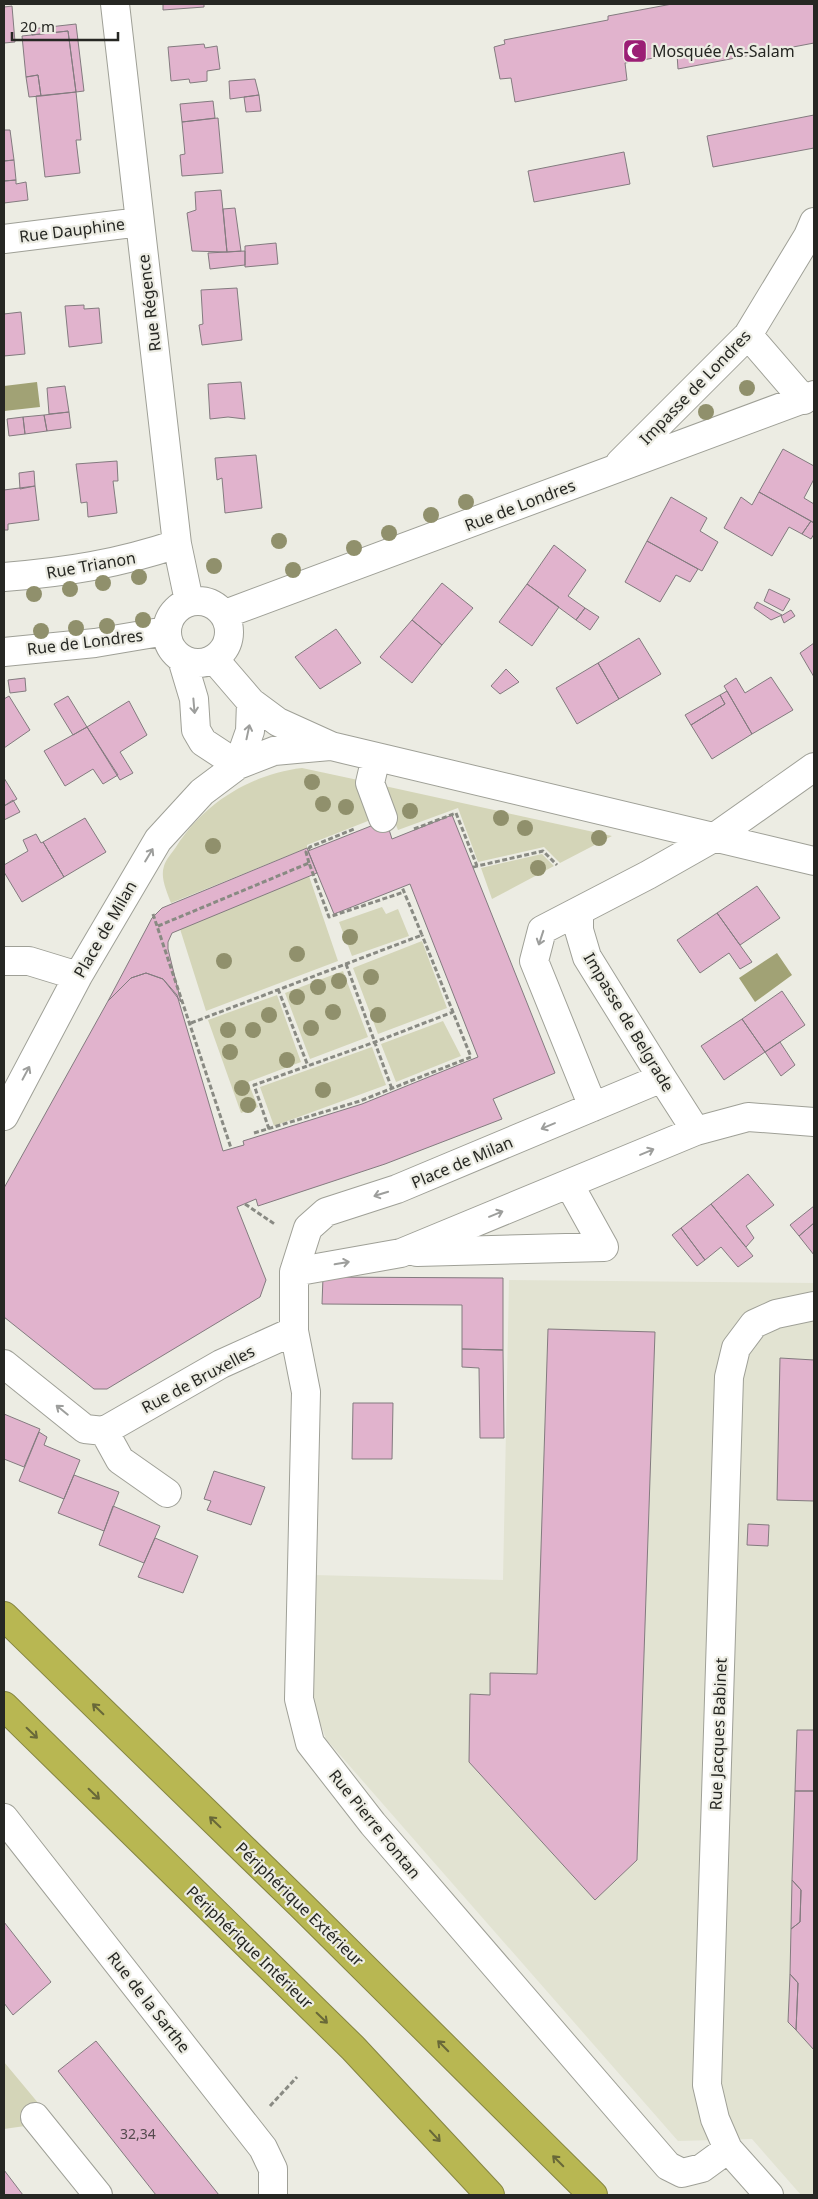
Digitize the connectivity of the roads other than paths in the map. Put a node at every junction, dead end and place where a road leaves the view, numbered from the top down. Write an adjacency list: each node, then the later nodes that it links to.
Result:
1 (114, 4): 2 (street, Rue Régence)
2 (140, 222): 4 (street, Rue Dauphine); 8 (street, Rue Régence)
3 (814, 222): 5 (street, Impasse de Londres)
4 (4, 239)
5 (748, 335): 6 (street); 7 (street, Impasse de Londres)
6 (809, 397): 7 (street, Rue de Londres)
7 (614, 469): 11 (street, Rue de Londres)
8 (177, 544): 9 (street, Rue Trianon); 10 (street, Rue Régence)
9 (4, 577)
10 (189, 602): 11 (street); 12 (street)
11 (225, 614): 15 (street)
12 (166, 630): 13 (street, Rue de Londres); 14 (street)
13 (4, 652)
14 (182, 659): 15 (street); 19 (street, one-way to 19)
15 (214, 659): 16 (street, Place de Milan)
16 (250, 702): 17 (street, Place de Milan); 19 (street, one-way to 16)
17 (331, 746): 18 (street, Place de Milan); 19 (street, Place de Milan)
18 (376, 757): 21 (street); 22 (street, Place de Milan)
19 (238, 765): 26 (street, Place de Milan, one-way to 19)
20 (814, 766): 22 (street)
21 (383, 818)
22 (715, 837): 23 (street, Place de Milan); 24 (street)
23 (814, 861)
24 (579, 912): 27 (street, Impasse de Belgrade); 28 (street, one-way to 28)
25 (4, 961): 26 (street)
26 (78, 976): 29 (street, Place de Milan, one-way to 26)
27 (662, 1078): 28 (street, Place de Milan); 31 (street, Impasse de Belgrade)
28 (593, 1107): 34 (street, Place de Milan, one-way to 34)
29 (4, 1116)
30 (814, 1122): 31 (street)
31 (696, 1131): 32 (street, one-way to 31)
32 (569, 1184): 33 (street, one-way to 32); 33 (street)
33 (401, 1253): 34 (street, one-way to 33)
34 (294, 1272): 36 (street, Place de Milan)
35 (814, 1306): 44 (street, Rue Jacques Babinet)
36 (294, 1331): 38 (street, Rue de Bruxelles); 44 (street, Rue Pierre Fontan)
37 (4, 1364): 38 (street, one-way to 37)
38 (104, 1431): 39 (street)
39 (167, 1493)
40 (4, 1616): 48 (highway, Périphérique Extérieur, one-way to 40)
41 (4, 1706): 47 (highway, Périphérique Intérieur, one-way to 47)
42 (4, 1818): 46 (street, Rue de la Sarthe)
43 (35, 2117): 45 (street)
44 (728, 2149): 49 (street, Rue Jacques Babinet)
45 (98, 2195)
46 (274, 2195)
47 (490, 2195)
48 (593, 2195)
49 (769, 2195)

